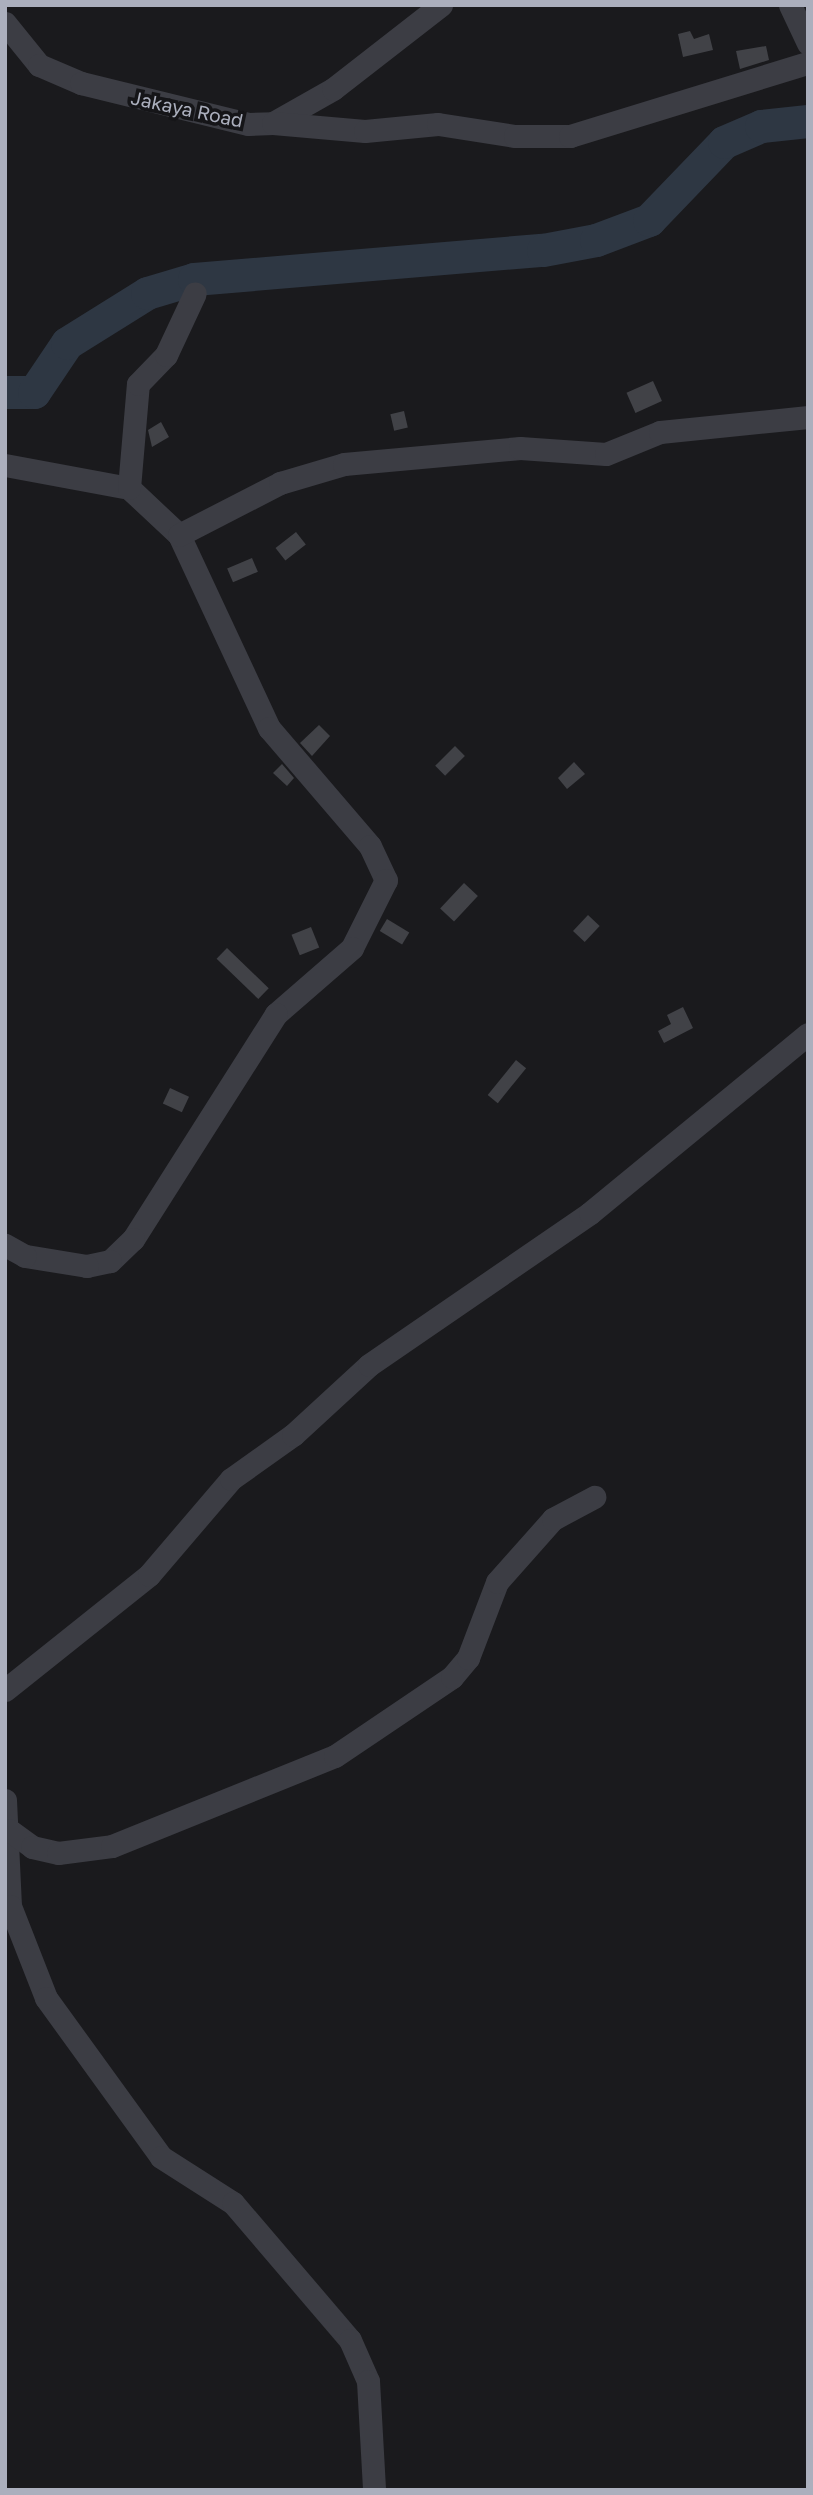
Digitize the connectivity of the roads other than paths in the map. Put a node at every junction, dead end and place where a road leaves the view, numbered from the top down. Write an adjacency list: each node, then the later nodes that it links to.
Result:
1 (441, 5): 6 (street)
2 (790, 5): 4 (street)
3 (5, 23): 6 (street, Jakaya Road)
4 (808, 43)
5 (808, 64): 6 (street, Jakaya Road)
6 (274, 123)
7 (195, 293): 10 (street)
8 (808, 417): 11 (street)
9 (5, 465): 10 (street)
10 (129, 488): 11 (street)
11 (179, 535): 13 (street)
12 (808, 1034): 15 (street)
13 (5, 1245)
14 (594, 1497): 17 (street)
15 (5, 1690)
16 (5, 1800): 17 (street)
17 (9, 1829): 18 (street)
18 (374, 2490)

